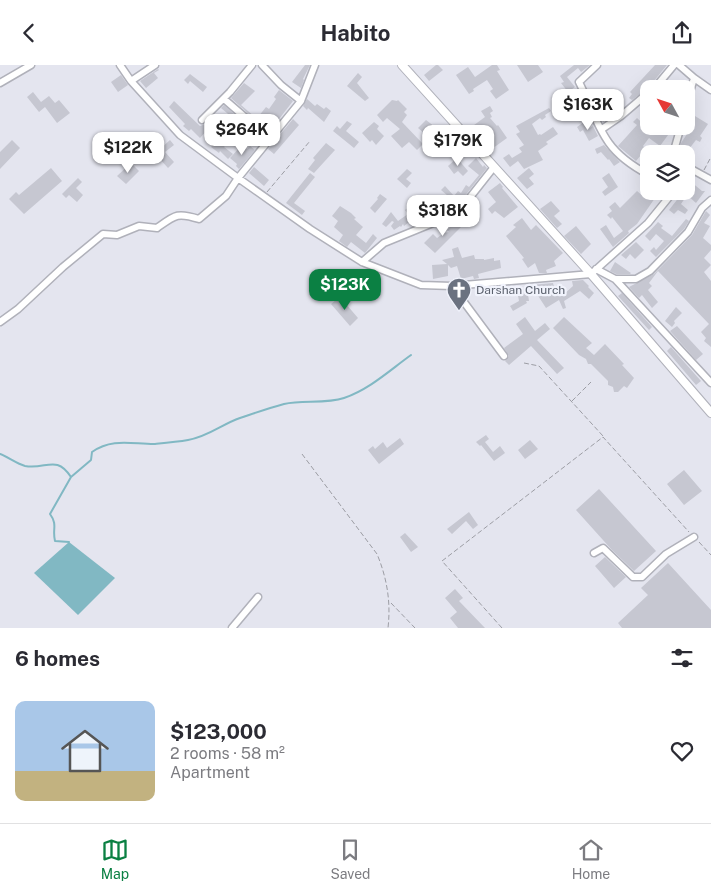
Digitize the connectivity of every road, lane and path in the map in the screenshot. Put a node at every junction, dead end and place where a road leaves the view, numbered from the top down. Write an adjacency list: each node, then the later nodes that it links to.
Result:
1 (30, 65): 14 (street)
2 (120, 65): 13 (street)
3 (155, 65): 13 (street)
4 (252, 65): 16 (street)
5 (262, 65): 18 (street)
6 (315, 65): 18 (street)
7 (402, 65): 25 (main road)
8 (674, 65): 12 (street)
9 (678, 65): 11 (street)
10 (595, 66): 20 (street)
11 (694, 78): 15 (street)
12 (662, 80)
13 (131, 81): 30 (street)
14 (0, 83)
15 (711, 90)
16 (224, 99): 19 (street); 21 (street)
17 (640, 100): 20 (street)
18 (301, 101): 21 (street)
19 (202, 120)
20 (602, 129): 27 (street)
21 (270, 139): 30 (street)
22 (310, 141): 32 (path)
23 (711, 157): 26 (path)
24 (711, 166): 26 (path)
25 (494, 167): 35 (street); 36 (main road)
26 (707, 167): 29 (path)
27 (640, 169)
28 (695, 172): 29 (street)
29 (700, 174): 31 (street)
30 (238, 178): 32 (street); 39 (street)
31 (711, 180)
32 (264, 196): 35 (street)
33 (666, 200): 36 (street)
34 (711, 200): 37 (street)
35 (362, 262): 38 (street)
36 (594, 272): 37 (street); 38 (street); 45 (main road)
37 (615, 279): 43 (street)
38 (452, 286): 40 (street)
39 (0, 322)
40 (504, 356)
41 (524, 363): 44 (path)
42 (592, 382): 44 (path)
43 (711, 383)
44 (571, 401): 46 (path)
45 (711, 413)
46 (603, 437): 48 (path); 56 (path)
47 (302, 454): 52 (path)
48 (694, 537): 49 (street); 50 (path)
49 (594, 553)
50 (711, 555)
51 (258, 597): 53 (street)
52 (390, 602): 54 (path); 55 (path)
53 (232, 628)
54 (388, 628)
55 (415, 628)
56 (502, 628)

